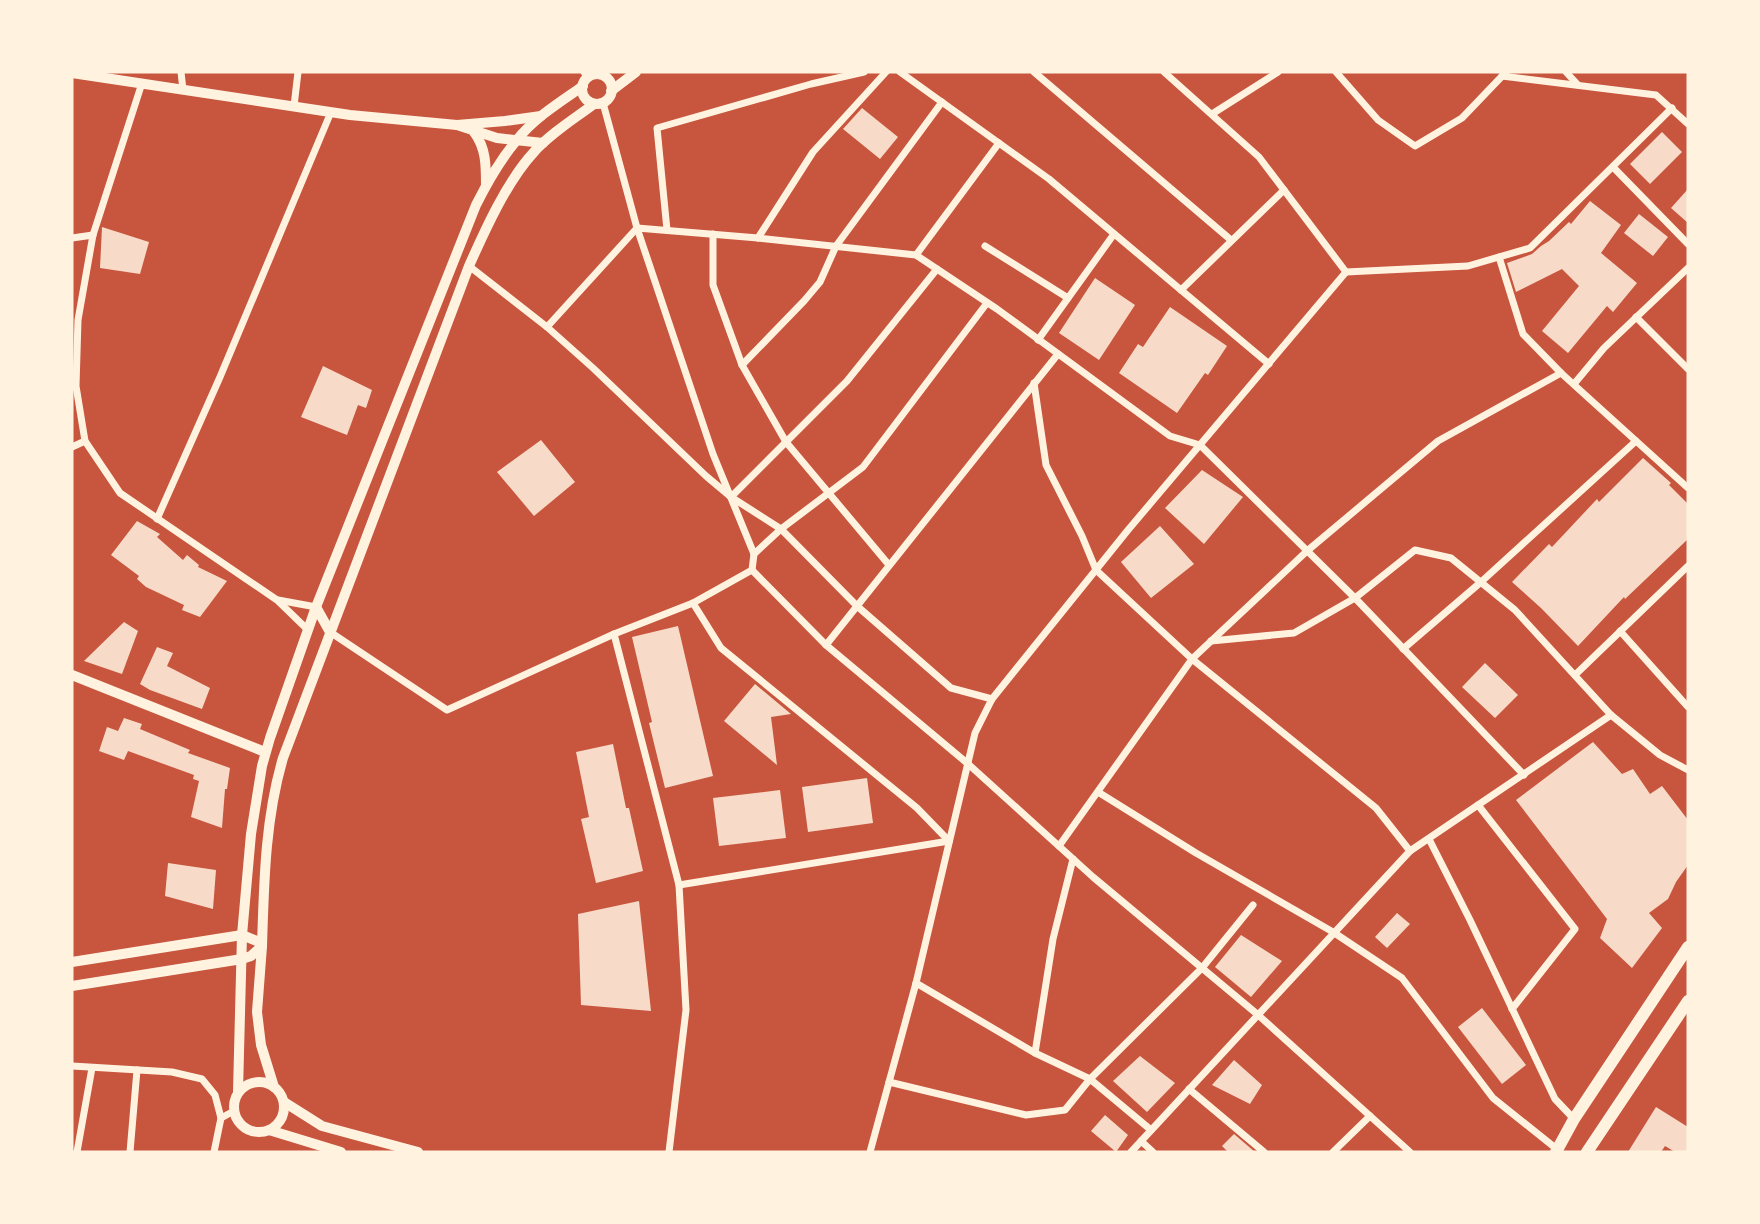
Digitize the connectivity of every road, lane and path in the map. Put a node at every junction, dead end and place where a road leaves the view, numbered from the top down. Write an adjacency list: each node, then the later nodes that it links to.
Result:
1 (181, 72): 17 (street)
2 (298, 72): 21 (street)
3 (636, 72): 18 (main road)
4 (864, 72): 36 (street)
5 (886, 72): 41 (street)
6 (900, 72): 19 (street)
7 (1034, 72): 42 (street)
8 (1164, 72): 24 (street)
9 (1279, 72): 24 (street)
10 (1336, 72): 13 (street)
11 (1566, 72): 16 (street)
12 (72, 73): 15 (street)
13 (1504, 74): 16 (street)
14 (591, 76): 18 (main road); 20 (main road); 25 (main road)
15 (142, 83): 17 (street); 37 (street)
16 (1578, 85): 22 (street)
17 (183, 90): 21 (street)
18 (611, 92): 20 (main road)
19 (942, 102): 31 (street); 44 (street)
20 (598, 103): 30 (main road); 35 (street)
21 (294, 106): 23 (street)
22 (1672, 108): 26 (street); 32 (street)
23 (331, 112): 27 (street); 73 (street)
24 (1212, 114): 34 (street)
25 (541, 116): 27 (main road); 29 (main road)
26 (1688, 124)
27 (457, 125): 28 (street)
28 (474, 132): 29 (street); 33 (main road)
29 (516, 141): 30 (street); 33 (main road)
30 (543, 143): 48 (main road)
31 (999, 143): 39 (street); 46 (street)
32 (1613, 167): 43 (street); 47 (street)
33 (486, 185): 86 (main road)
34 (1284, 190): 42 (street); 51 (street)
35 (637, 228): 36 (street); 56 (street); 72 (street)
36 (667, 230): 38 (street)
37 (93, 234): 40 (street); 66 (street)
38 (713, 234): 41 (street); 60 (street)
39 (1114, 234): 52 (street); 53 (street)
40 (72, 238)
41 (758, 238): 44 (street)
42 (1231, 240): 52 (street)
43 (1688, 244)
44 (836, 246): 46 (street); 60 (street)
45 (985, 246): 53 (street)
46 (915, 255): 50 (street)
47 (1499, 257): 51 (street); 62 (street)
48 (469, 266): 56 (street); 89 (main road)
49 (1688, 268): 55 (street)
50 (937, 270): 54 (street); 67 (street)
51 (1346, 272): 59 (street)
52 (1181, 290): 59 (street)
53 (1068, 298): 57 (street)
54 (987, 303): 57 (street); 71 (street)
55 (1636, 317): 61 (street); 64 (street)
56 (547, 327): 72 (street)
57 (1038, 340): 58 (street)
58 (1058, 354): 63 (street); 68 (street)
59 (1269, 364): 68 (street)
60 (742, 365): 67 (street)
61 (1688, 369)
62 (1561, 373): 64 (street); 75 (street)
63 (1034, 383): 77 (street); 80 (street)
64 (1574, 384): 65 (street)
65 (1636, 440): 70 (street); 81 (street)
66 (85, 441): 69 (street); 73 (street)
67 (786, 442): 71 (street); 72 (street)
68 (1200, 445): 75 (street); 80 (street)
69 (72, 447)
70 (1688, 488)
71 (828, 494): 74 (street); 77 (street)
72 (731, 497): 74 (street); 76 (street)
73 (157, 519): 83 (street)
74 (781, 529): 76 (street); 85 (street)
75 (1307, 551): 82 (street); 91 (street)
76 (754, 554): 79 (street)
77 (889, 565): 85 (street)
78 (1688, 566): 88 (street)
79 (752, 570): 84 (street); 92 (street)
80 (1096, 570): 94 (street); 97 (street)
81 (1481, 582): 82 (street); 93 (street); 96 (street)
82 (1355, 598): 91 (street); 93 (street)
83 (277, 600): 86 (street); 87 (street)
84 (693, 603): 90 (street); 108 (street)
85 (857, 606): 92 (street); 97 (street)
86 (316, 607): 87 (main road); 89 (main road)
87 (308, 630): 89 (main road); 100 (main road)
88 (1620, 631): 96 (street); 98 (street)
89 (330, 632): 90 (street); 101 (main road)
90 (614, 634): 112 (street)
91 (1211, 641): 94 (street)
92 (826, 645): 102 (street)
93 (1404, 649): 104 (street)
94 (1192, 659): 105 (street); 110 (street)
95 (72, 675): 100 (street)
96 (1574, 675): 99 (street)
97 (992, 699): 102 (street)
98 (1688, 707)
99 (1611, 715): 103 (street); 104 (street)
100 (265, 752): 101 (main road); 115 (main road)
101 (283, 758): 116 (main road)
102 (968, 763): 108 (street); 109 (street)
103 (1688, 768)
104 (1524, 775): 106 (street)
105 (1098, 792): 109 (street); 114 (street)
106 (1478, 805): 107 (street); 124 (street)
107 (1429, 839): 110 (street); 124 (street)
108 (949, 841): 112 (street); 121 (street)
109 (1059, 846): 111 (street)
110 (1410, 851): 114 (street)
111 (1073, 859): 120 (street); 127 (street)
112 (680, 885): 150 (street)
113 (1253, 905): 120 (street)
114 (1333, 932): 125 (street); 144 (street)
115 (242, 934): 116 (main road); 118 (main road); 119 (main road)
116 (262, 946): 118 (main road); 133 (main road)
117 (1688, 947): 140 (highway)
118 (242, 959): 122 (main road); 135 (main road)
119 (72, 962)
120 (1202, 968): 125 (street); 131 (street)
121 (916, 983): 127 (street); 132 (street)
122 (72, 986)
123 (1688, 1000): 126 (highway)
124 (1511, 1009): 140 (street)
125 (1258, 1014): 134 (street); 138 (street)
126 (1684, 1015): 157 (highway)
127 (1035, 1052): 131 (street)
128 (72, 1066): 129 (street)
129 (92, 1068): 130 (street); 145 (street)
130 (137, 1070): 139 (street); 146 (street)
131 (1090, 1079): 132 (street); 142 (street)
132 (889, 1082): 151 (street)
133 (274, 1087): 135 (main road); 136 (main road)
134 (1189, 1089): 142 (street); 154 (street)
135 (238, 1093): 137 (main road)
136 (284, 1101): 141 (main road); 149 (main road)
137 (234, 1111): 139 (street); 141 (main road)
138 (1370, 1116): 155 (street); 156 (street)
139 (221, 1118): 147 (street)
140 (1574, 1119): 144 (highway)
141 (269, 1130): 148 (main road)
142 (1151, 1130): 143 (street)
143 (1141, 1141): 152 (street); 153 (street)
144 (1557, 1151)
145 (78, 1152)
146 (130, 1152)
147 (214, 1152)
148 (341, 1152)
149 (418, 1152)
150 (669, 1152)
151 (870, 1152)
152 (1130, 1152)
153 (1153, 1152)
154 (1264, 1152)
155 (1332, 1152)
156 (1410, 1152)
157 (1587, 1152)

